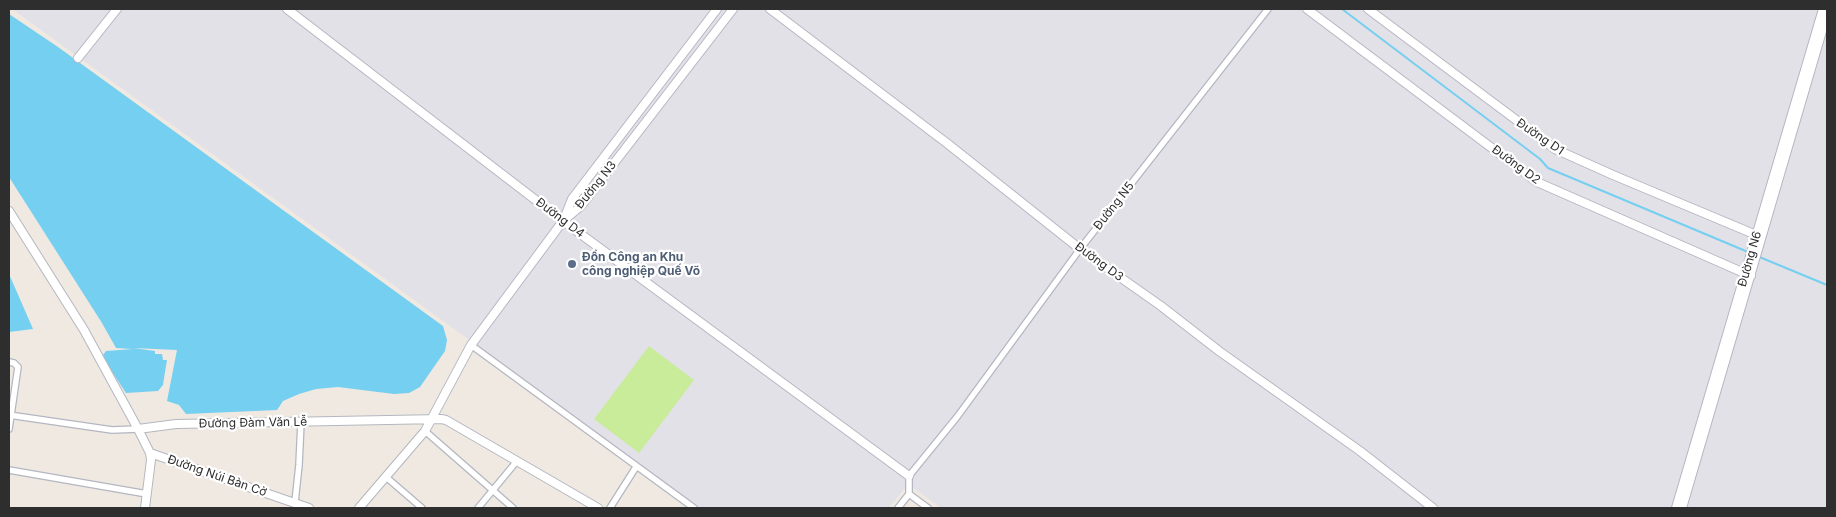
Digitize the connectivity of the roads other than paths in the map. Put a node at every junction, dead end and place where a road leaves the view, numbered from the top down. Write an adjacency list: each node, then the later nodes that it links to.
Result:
1 (116, 9): 11 (street)
2 (286, 9): 13 (street, Đường D4)
3 (717, 9): 13 (street, Đường N3)
4 (733, 9): 13 (street, Đường N3)
5 (770, 9): 15 (street, Đường D3)
6 (1268, 9): 15 (street, Đường N5)
7 (1307, 9): 16 (street, Đường D2)
8 (1368, 9): 14 (street, Đường D1)
9 (1823, 9): 14 (street, Đường N6)
10 (1827, 14): 14 (street, Đường N6)
11 (78, 58)
12 (9, 211): 23 (street)
13 (563, 221): 17 (street); 29 (street, Đường D4)
14 (1759, 237): 16 (street, Đường N6); 16 (street, Đường N6)
15 (1080, 249): 29 (street, Đường N5); 46 (street, Đường D3)
16 (1748, 272): 47 (street, Đường N6); 48 (street, Đường N6)
17 (471, 346): 20 (street); 27 (street)
18 (9, 362): 19 (street)
19 (10, 415): 22 (street); 23 (street)
20 (432, 419): 21 (street, Đường Đàm Văn Lễ); 24 (street); 26 (street, Đường Đàm Văn Lễ)
21 (301, 422): 23 (street, Đường Đàm Văn Lễ); 34 (street)
22 (9, 428)
23 (138, 429): 25 (street)
24 (424, 431): 30 (street); 31 (street)
25 (150, 453): 32 (street); 34 (street, Đường Núi Bàn Cờ)
26 (517, 462): 31 (street); 41 (street, Đường Đàm Văn Lễ)
27 (636, 467): 42 (street); 43 (street)
28 (9, 470): 32 (street)
29 (910, 476): 33 (street)
30 (386, 477): 37 (street); 38 (street)
31 (492, 491): 39 (street); 40 (street)
32 (147, 494): 35 (street)
33 (910, 494): 44 (street); 45 (street)
34 (294, 502): 36 (street, Đường Núi Bàn Cờ)
35 (145, 508)
36 (309, 508)
37 (359, 508)
38 (422, 508)
39 (478, 508)
40 (513, 508)
41 (598, 508)
42 (610, 508)
43 (694, 508)
44 (898, 508)
45 (928, 508)
46 (1433, 508)
47 (1676, 508)
48 (1682, 508)

